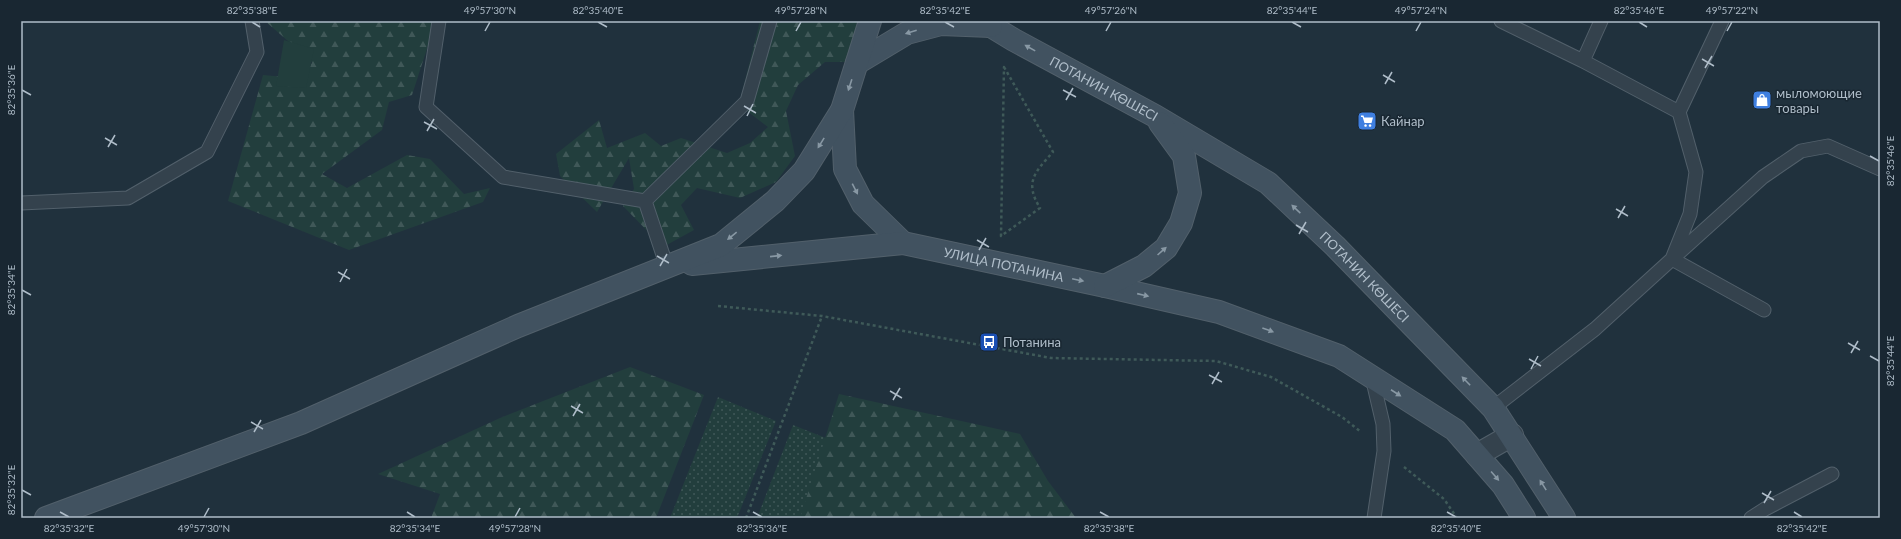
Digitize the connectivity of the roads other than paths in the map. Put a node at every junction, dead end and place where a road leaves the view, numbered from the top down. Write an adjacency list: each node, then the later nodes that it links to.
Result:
1 (252, 21): 16 (lane)
2 (440, 21): 15 (lane)
3 (770, 21): 15 (lane)
4 (870, 21): 10 (main road)
5 (1501, 21): 9 (lane)
6 (1601, 21): 9 (lane)
7 (1722, 21): 12 (lane)
8 (990, 23): 10 (main road, one-way to 10); 13 (main road, ПОТАНИН КӨШЕСІ, one-way to 8)
9 (1583, 61): 12 (lane)
10 (857, 63): 11 (main road, one-way to 11)
11 (842, 110): 17 (main road, one-way to 17); 19 (main road, one-way to 19)
12 (1679, 112): 18 (lane)
13 (1155, 116): 20 (main road, one-way to 13); 23 (main road, ПОТАНИН КӨШЕСІ, one-way to 13)
14 (1880, 169): 18 (lane)
15 (645, 201): 19 (lane)
16 (21, 203)
17 (903, 243): 19 (main road, one-way to 17); 20 (main road, УЛИЦА ПОТАНИНА, one-way to 20)
18 (1672, 259): 21 (lane); 23 (lane)
19 (667, 266): 27 (main road)
20 (1105, 286): 22 (main road, one-way to 22)
21 (1764, 310)
22 (1372, 377): 25 (main road, one-way to 25); 28 (lane)
23 (1493, 408): 24 (main road, ПОТАНИН КӨШЕСІ)
24 (1512, 435): 25 (street); 30 (main road, ПОТАНИН КӨШЕСІ, one-way to 24)
25 (1477, 455): 29 (main road, one-way to 29)
26 (1832, 474): 31 (lane)
27 (46, 518)
28 (1374, 518)
29 (1524, 518)
30 (1564, 518)
31 (1751, 518)

